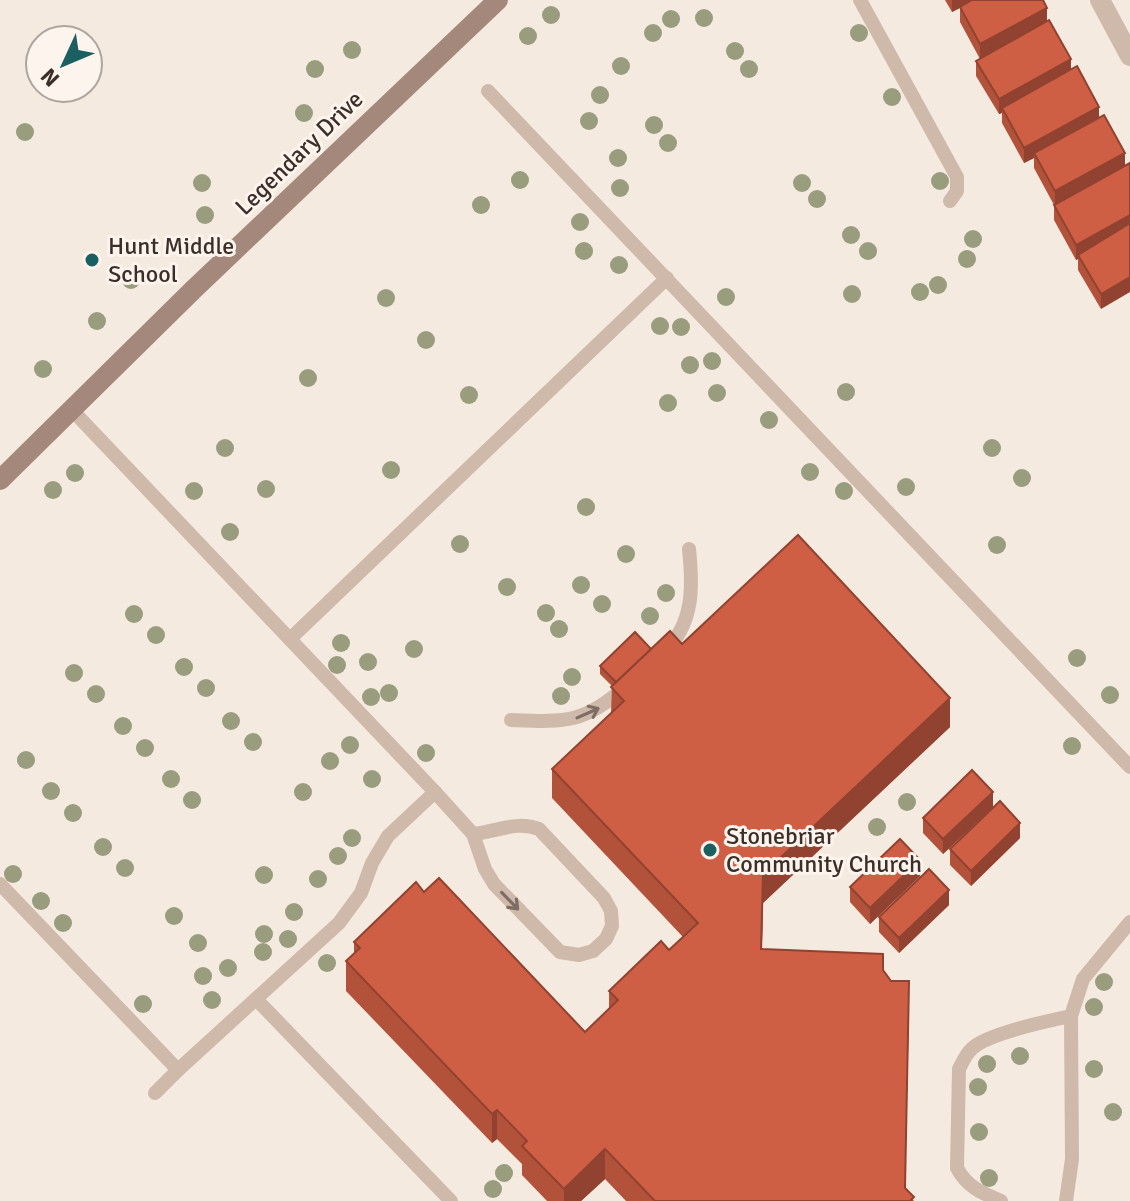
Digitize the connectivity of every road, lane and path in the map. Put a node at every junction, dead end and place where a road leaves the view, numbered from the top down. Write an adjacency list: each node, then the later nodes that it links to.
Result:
1 (498, 0): 8 (street, Legendary Drive)
2 (860, 0): 6 (lane)
3 (1100, 0): 4 (street)
4 (1130, 56)
5 (488, 91): 7 (lane)
6 (950, 201)
7 (667, 278): 11 (lane); 13 (lane)
8 (73, 411): 9 (street, Legendary Drive); 11 (lane)
9 (0, 480)
10 (689, 549): 12 (lane, one-way to 10)
11 (291, 638): 14 (lane)
12 (511, 720)
13 (1130, 767)
14 (435, 792): 15 (lane); 18 (lane)
15 (473, 834): 15 (lane, one-way to 15)
16 (0, 884): 20 (lane)
17 (1130, 922): 19 (lane)
18 (257, 1000): 20 (lane); 22 (lane)
19 (1071, 1016): 23 (lane); 24 (lane)
20 (178, 1070): 21 (lane)
21 (155, 1093)
22 (451, 1201)
23 (1001, 1201)
24 (1066, 1201)

